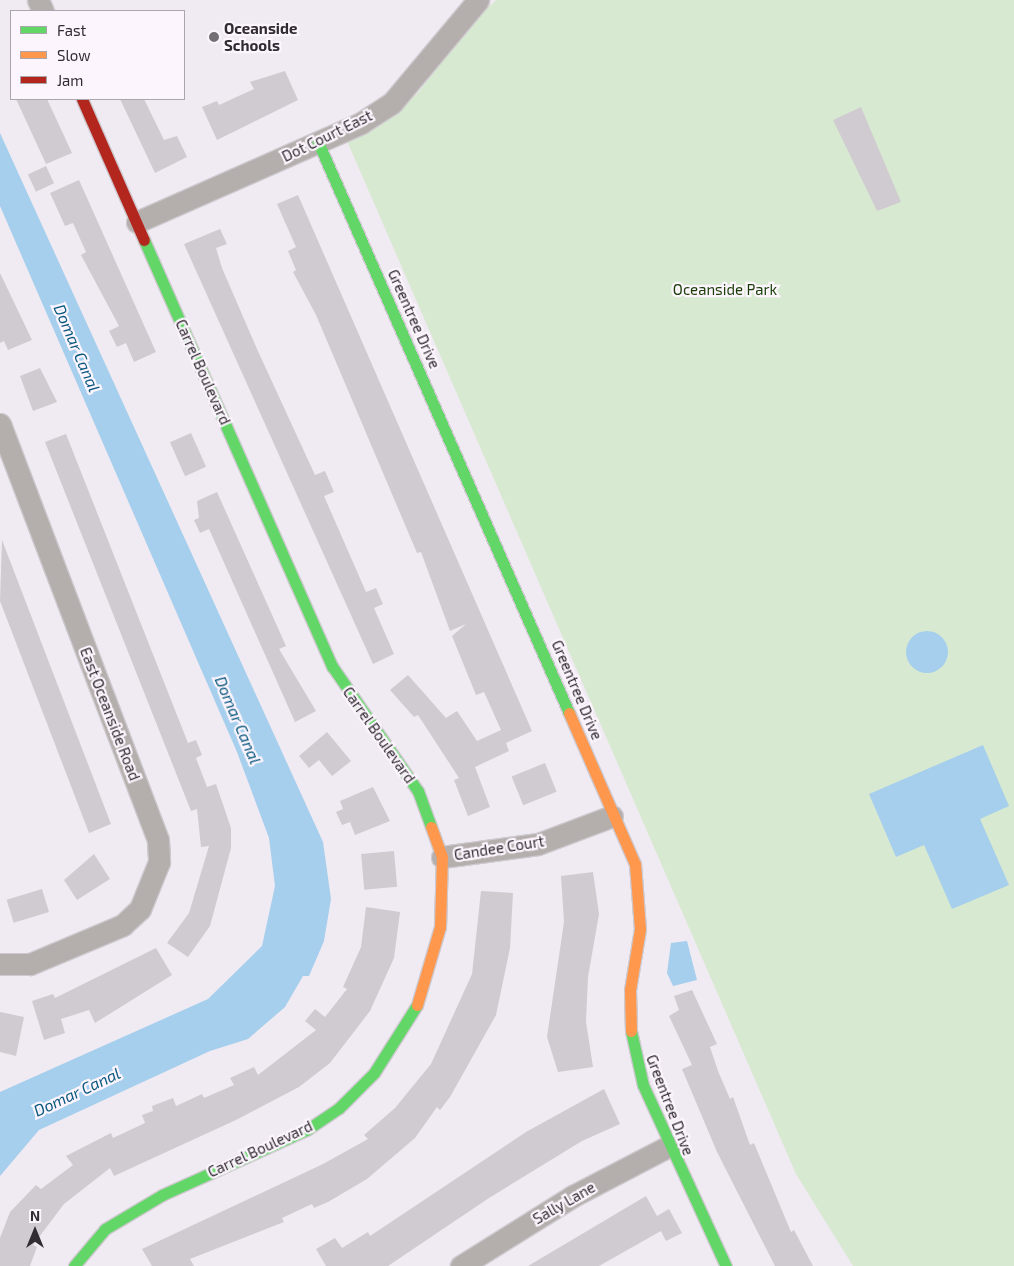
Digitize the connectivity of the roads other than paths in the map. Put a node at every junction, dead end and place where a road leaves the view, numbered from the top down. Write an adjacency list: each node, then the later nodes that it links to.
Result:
1 (478, 0): 3 (street, Dot Court East)
2 (82, 100): 4 (street, Carrel Boulevard)
3 (318, 142): 4 (street, Dot Court East); 6 (street, Greentree Drive)
4 (137, 222): 7 (street, Carrel Boulevard)
5 (0, 424): 8 (street, East Oceanside Road)
6 (612, 816): 7 (street, Candee Court); 9 (street, Greentree Drive)
7 (442, 857): 10 (street, Carrel Boulevard)
8 (0, 964)
9 (669, 1146): 11 (street, Sally Lane); 12 (street, Greentree Drive)
10 (74, 1266)
11 (461, 1266)
12 (726, 1266)

